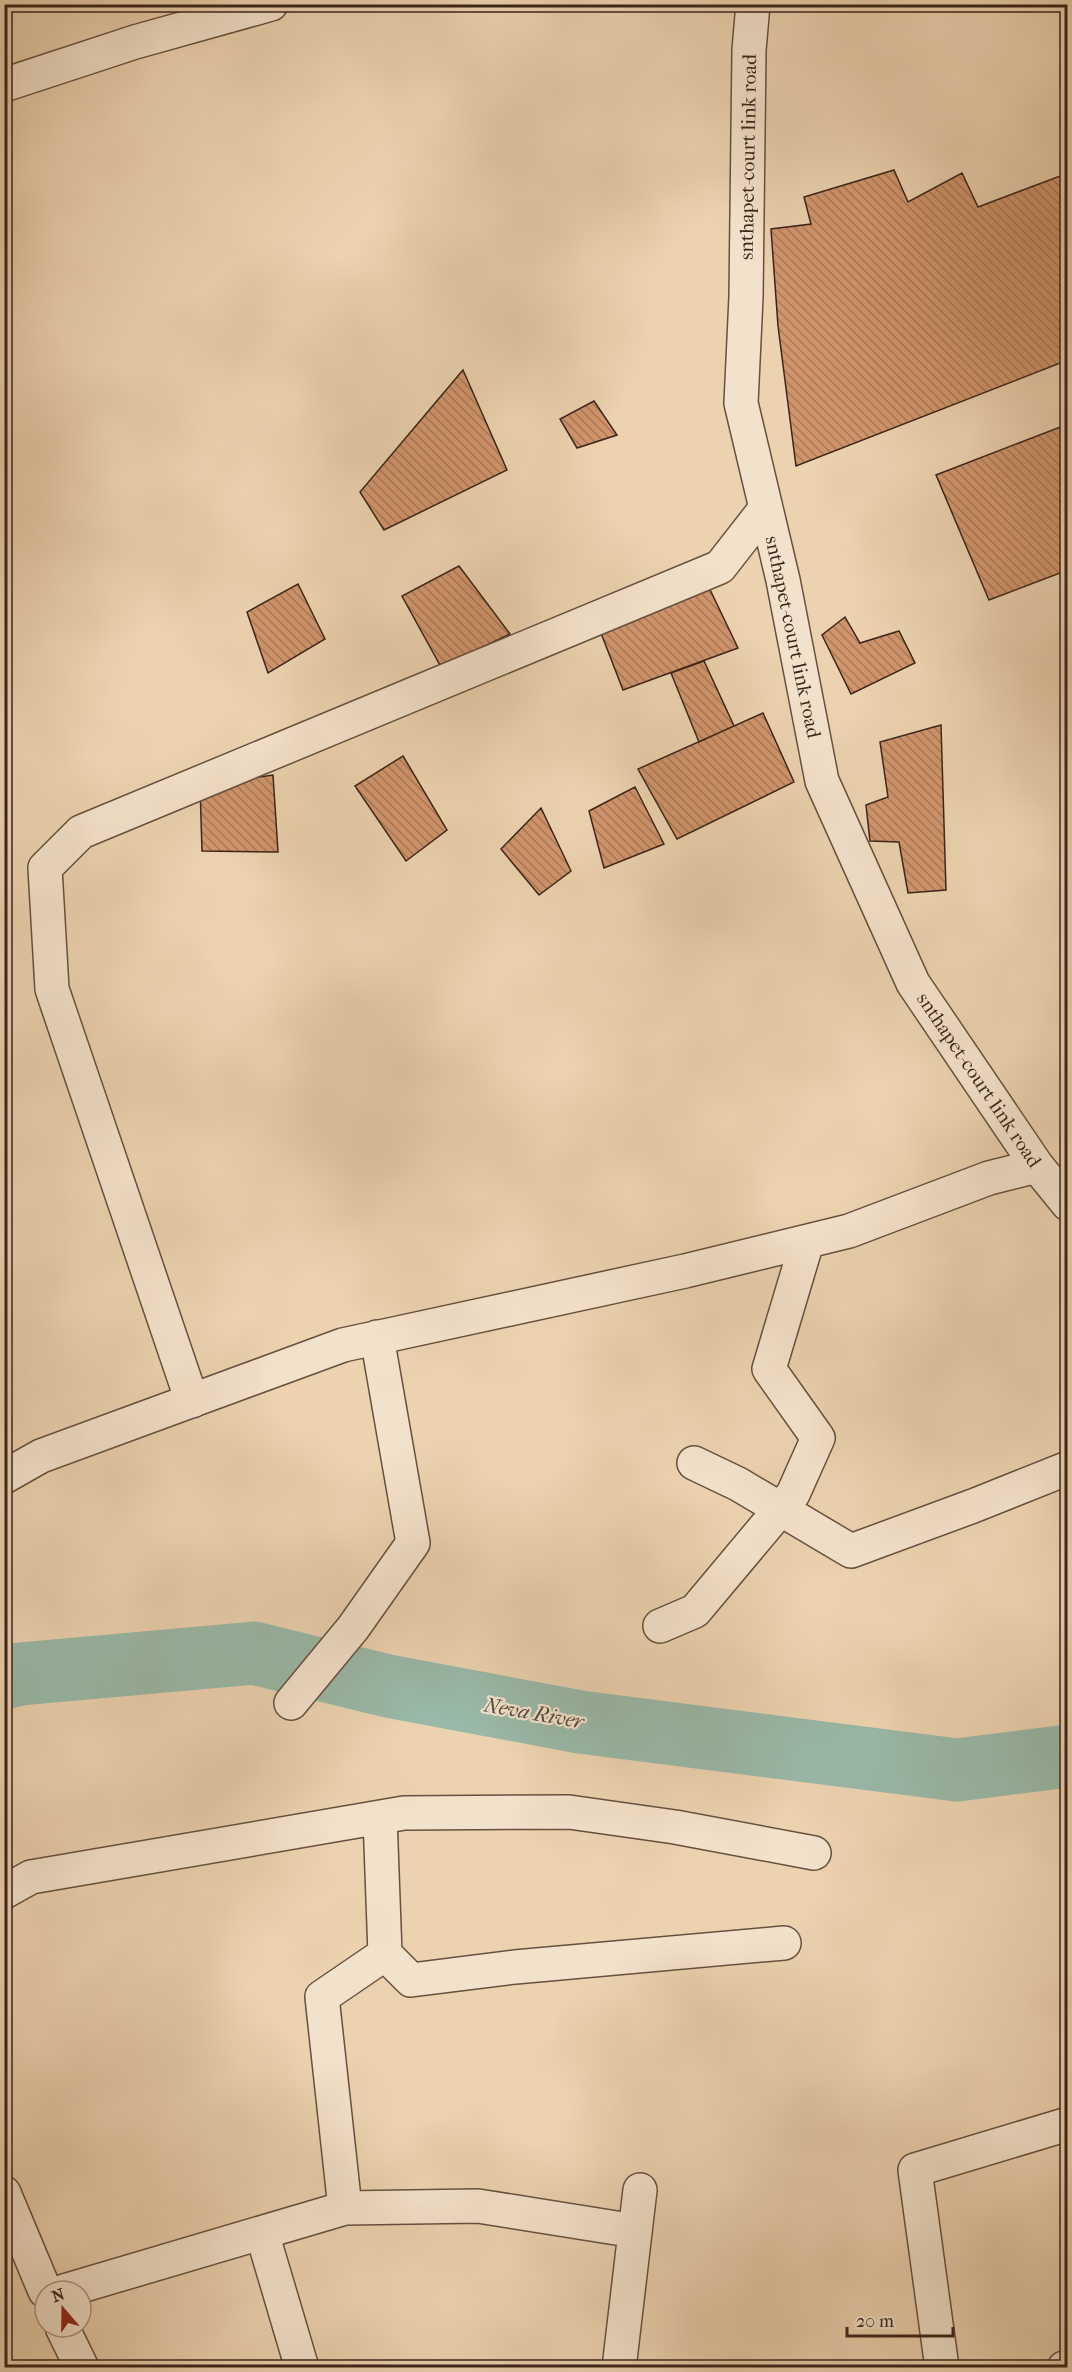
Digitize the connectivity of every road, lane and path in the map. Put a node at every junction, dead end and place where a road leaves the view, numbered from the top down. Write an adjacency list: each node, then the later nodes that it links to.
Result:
1 (272, 4): 3 (street)
2 (753, 4): 4 (street, snthapet-court link road)
3 (4, 85)
4 (766, 508): 5 (street, snthapet-court link road); 9 (street)
5 (1037, 1166): 6 (street, snthapet-court link road); 7 (street)
6 (1068, 1204)
7 (807, 1242): 8 (street); 13 (street)
8 (377, 1337): 9 (street); 15 (street)
9 (192, 1401): 11 (street)
10 (694, 1463): 13 (street)
11 (7, 1468)
12 (1068, 1468): 13 (street)
13 (781, 1509): 14 (street)
14 (660, 1626)
15 (291, 1703)
16 (380, 1817): 17 (street); 18 (street); 20 (street)
17 (814, 1853)
18 (4, 1892)
19 (784, 1943): 20 (street)
20 (385, 1954): 24 (street)
21 (1068, 2124): 33 (street)
22 (640, 2190): 25 (street)
23 (4, 2193): 27 (street)
24 (345, 2208): 25 (street); 26 (street)
25 (635, 2231): 32 (street)
26 (262, 2233): 28 (street); 31 (street)
27 (40, 2279)
28 (93, 2283)
29 (68, 2339): 30 (street)
30 (82, 2367)
31 (302, 2367)
32 (619, 2367)
33 (942, 2367)

